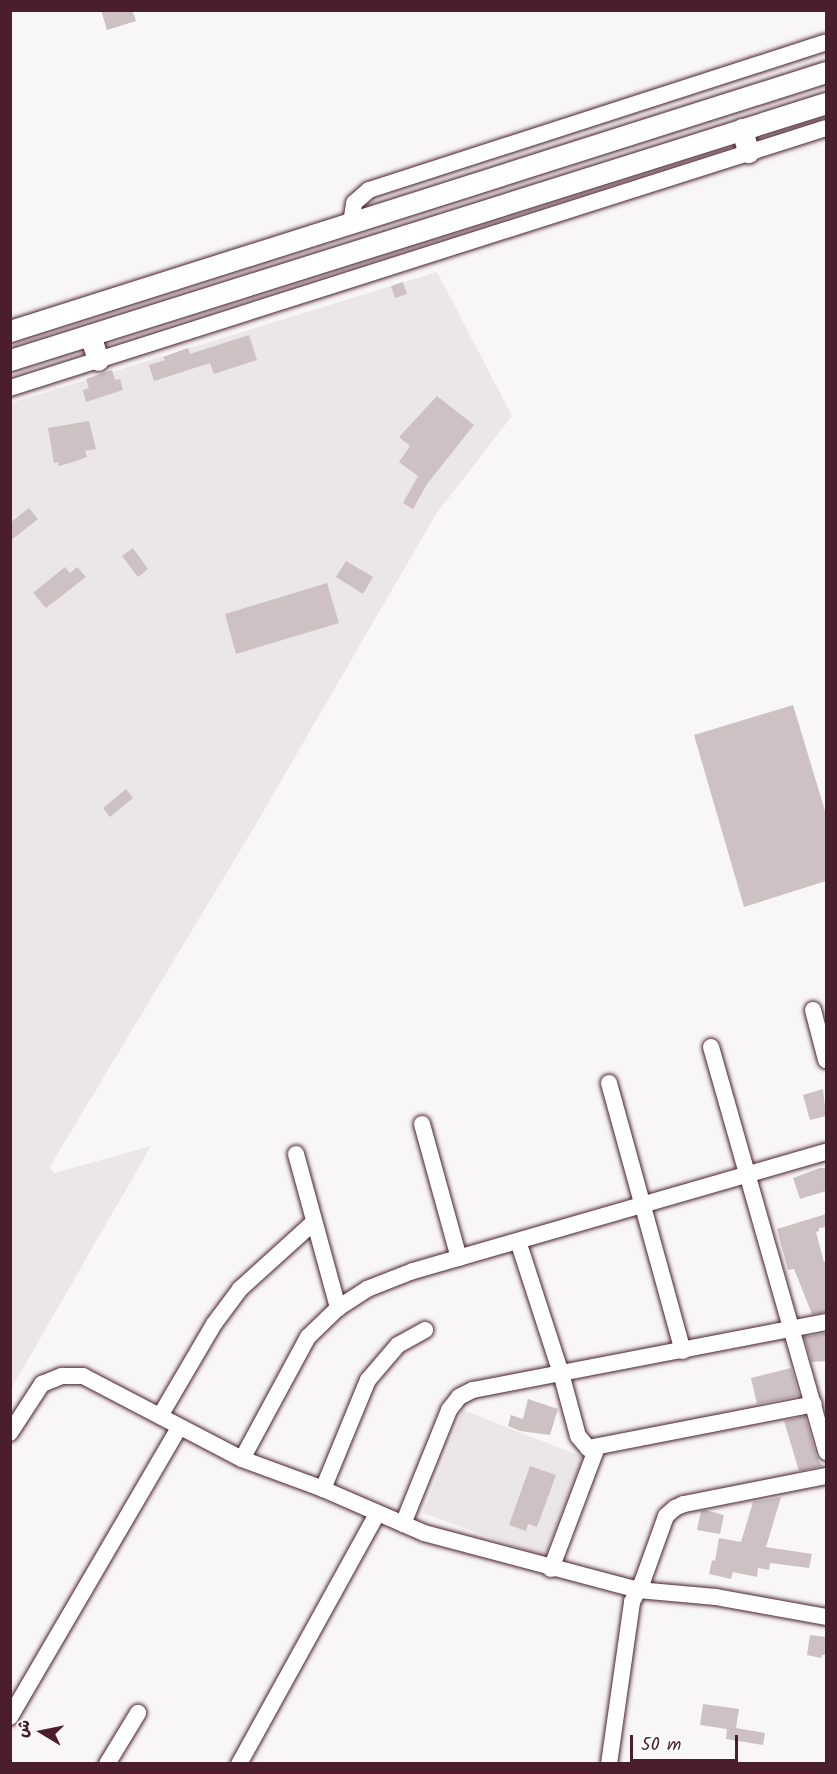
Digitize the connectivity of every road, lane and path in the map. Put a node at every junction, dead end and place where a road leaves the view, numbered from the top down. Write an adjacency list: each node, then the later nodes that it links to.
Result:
1 (826, 42): 7 (street)
2 (826, 72): 7 (main road)
3 (826, 103): 5 (main road)
4 (826, 128): 6 (street)
5 (742, 129): 6 (main road); 9 (main road)
6 (748, 152): 11 (street)
7 (351, 222): 8 (main road)
8 (10, 331)
9 (90, 335): 10 (main road); 11 (main road)
10 (10, 360)
11 (98, 360): 12 (street)
12 (10, 388)
13 (813, 1010): 15 (street)
14 (711, 1047): 20 (street)
15 (826, 1060)
16 (609, 1083): 21 (street)
17 (422, 1124): 24 (street)
18 (826, 1152): 20 (street)
19 (296, 1154): 22 (street)
20 (749, 1175): 21 (street); 27 (street)
21 (643, 1206): 23 (street); 29 (street)
22 (314, 1222): 25 (street); 32 (street)
23 (518, 1241): 24 (street); 30 (street)
24 (459, 1258): 25 (street)
25 (338, 1308): 37 (street)
26 (826, 1322): 27 (street)
27 (793, 1329): 29 (street); 31 (street)
28 (425, 1330): 39 (street)
29 (683, 1351): 30 (street)
30 (561, 1373): 35 (street); 41 (street)
31 (814, 1404): 35 (street); 36 (street)
32 (160, 1416): 33 (street); 34 (street)
33 (179, 1428): 37 (street); 46 (street)
34 (10, 1433)
35 (597, 1447): 42 (street)
36 (826, 1452)
37 (242, 1459): 39 (street)
38 (826, 1476): 43 (street)
39 (323, 1489): 40 (street)
40 (377, 1514): 41 (street); 48 (street)
41 (403, 1524): 42 (street)
42 (551, 1569): 43 (street)
43 (638, 1590): 44 (street); 49 (street)
44 (826, 1617)
45 (138, 1713): 47 (street)
46 (10, 1717)
47 (107, 1764)
48 (239, 1764)
49 (609, 1764)

